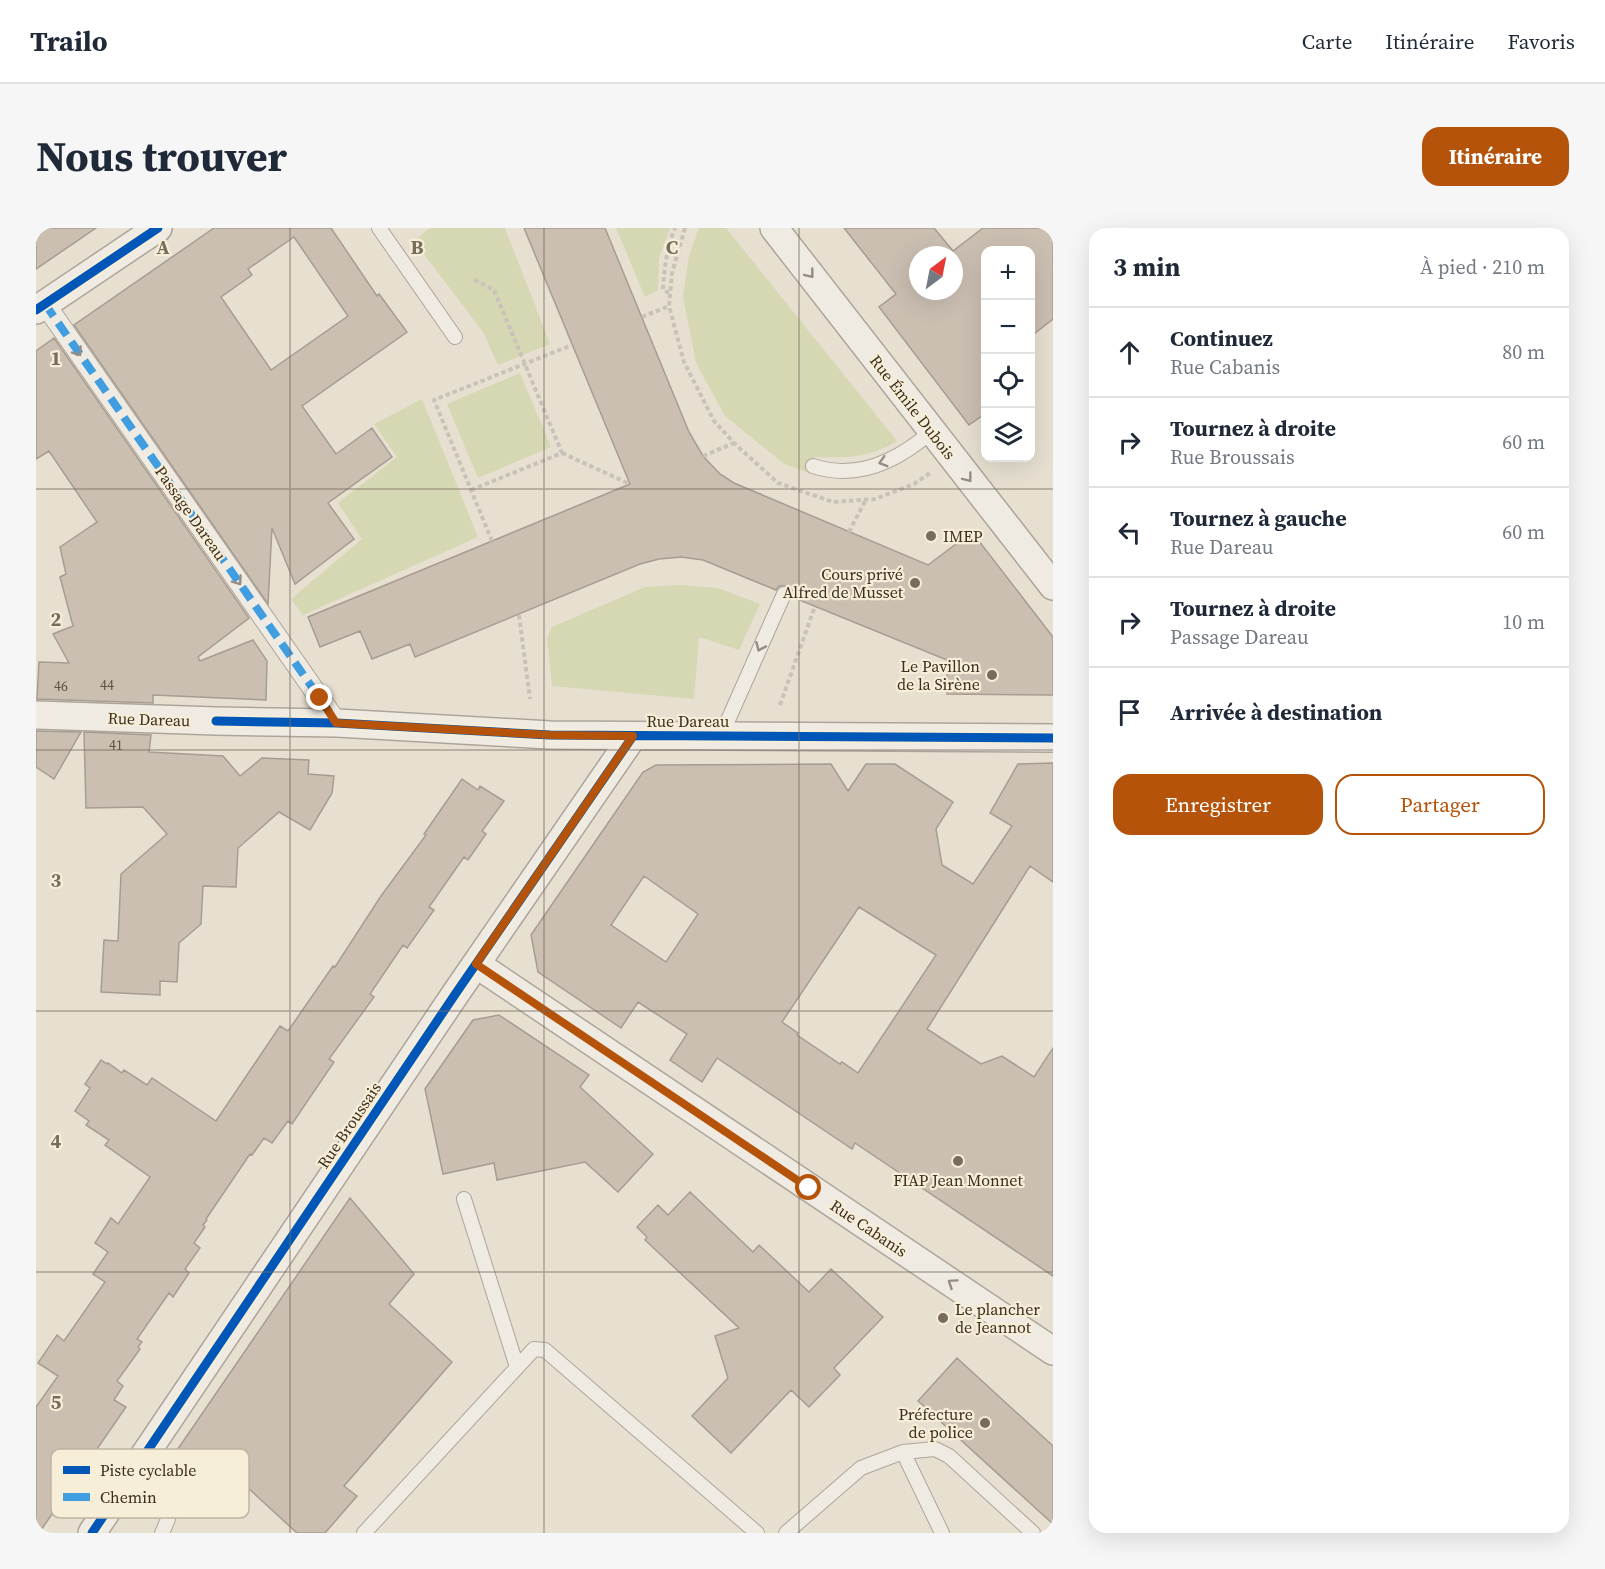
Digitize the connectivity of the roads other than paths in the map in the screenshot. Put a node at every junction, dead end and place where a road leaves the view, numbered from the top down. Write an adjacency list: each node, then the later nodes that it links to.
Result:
1 (158, 228): 4 (street)
2 (379, 228): 5 (lane)
3 (774, 228): 6 (street, Rue Émile Dubois, one-way to 6)
4 (41, 307): 11 (street, Passage Dareau, one-way to 11)
5 (455, 337)
6 (932, 431): 7 (lane, one-way to 7); 8 (street, Rue Émile Dubois, one-way to 8)
7 (813, 466)
8 (1053, 586)
9 (784, 594): 13 (lane, one-way to 13)
10 (36, 715): 11 (street, Rue Dareau)
11 (336, 723): 12 (street, Rue Dareau)
12 (633, 736): 13 (street, Rue Dareau); 15 (street, Rue Broussais)
13 (721, 736): 14 (street, Rue Dareau)
14 (1053, 738)
15 (476, 964): 17 (street, Rue Cabanis, one-way to 15); 19 (street, Rue Broussais)
16 (464, 1200): 18 (lane)
17 (1053, 1351)
18 (517, 1367): 25 (lane); 26 (lane)
19 (150, 1449)
20 (903, 1452): 27 (lane); 28 (lane); 29 (lane)
21 (106, 1518): 23 (street, Rue Broussais)
22 (169, 1518): 24 (lane)
23 (98, 1531)
24 (162, 1533)
25 (364, 1533)
26 (757, 1533)
27 (786, 1533)
28 (942, 1533)
29 (1033, 1533)

